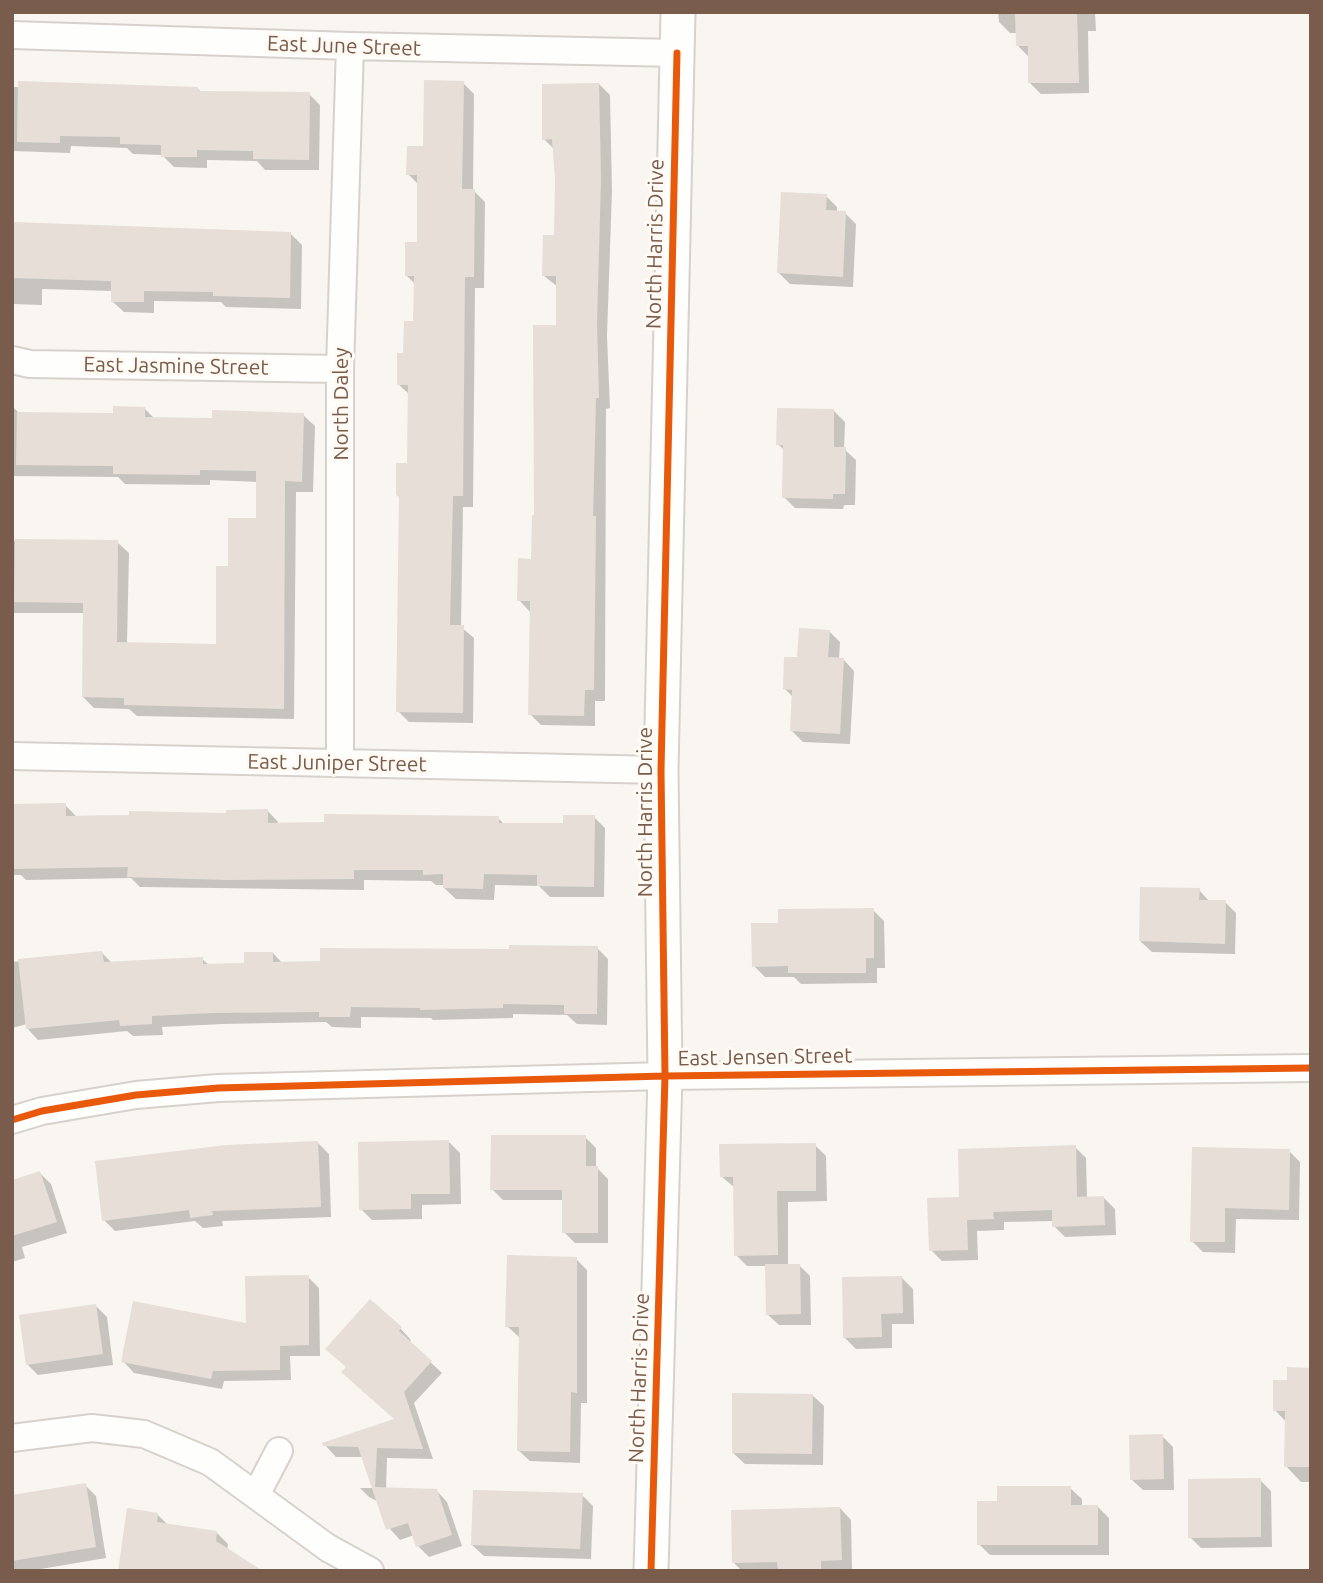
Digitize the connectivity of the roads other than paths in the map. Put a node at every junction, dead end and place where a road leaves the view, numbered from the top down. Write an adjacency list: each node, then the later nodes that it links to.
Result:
1 (678, 12): 4 (street, North Harris Drive)
2 (12, 35): 3 (street, East June Street)
3 (350, 47): 4 (street, East June Street); 6 (street, North Daley)
4 (677, 53): 9 (street, North Harris Drive)
5 (12, 360): 6 (street, East Jasmine Street)
6 (340, 369): 8 (street, North Daley)
7 (12, 756): 8 (street, East Juniper Street)
8 (340, 762): 9 (street, East Juniper Street)
9 (661, 770): 11 (street, North Harris Drive)
10 (1311, 1068): 11 (street, East Jensen Street)
11 (665, 1076): 12 (street, East Jensen Street); 17 (street, North Harris Drive)
12 (12, 1120)
13 (12, 1438): 15 (street)
14 (279, 1451): 15 (street)
15 (256, 1495): 16 (street)
16 (370, 1571)
17 (651, 1571)

